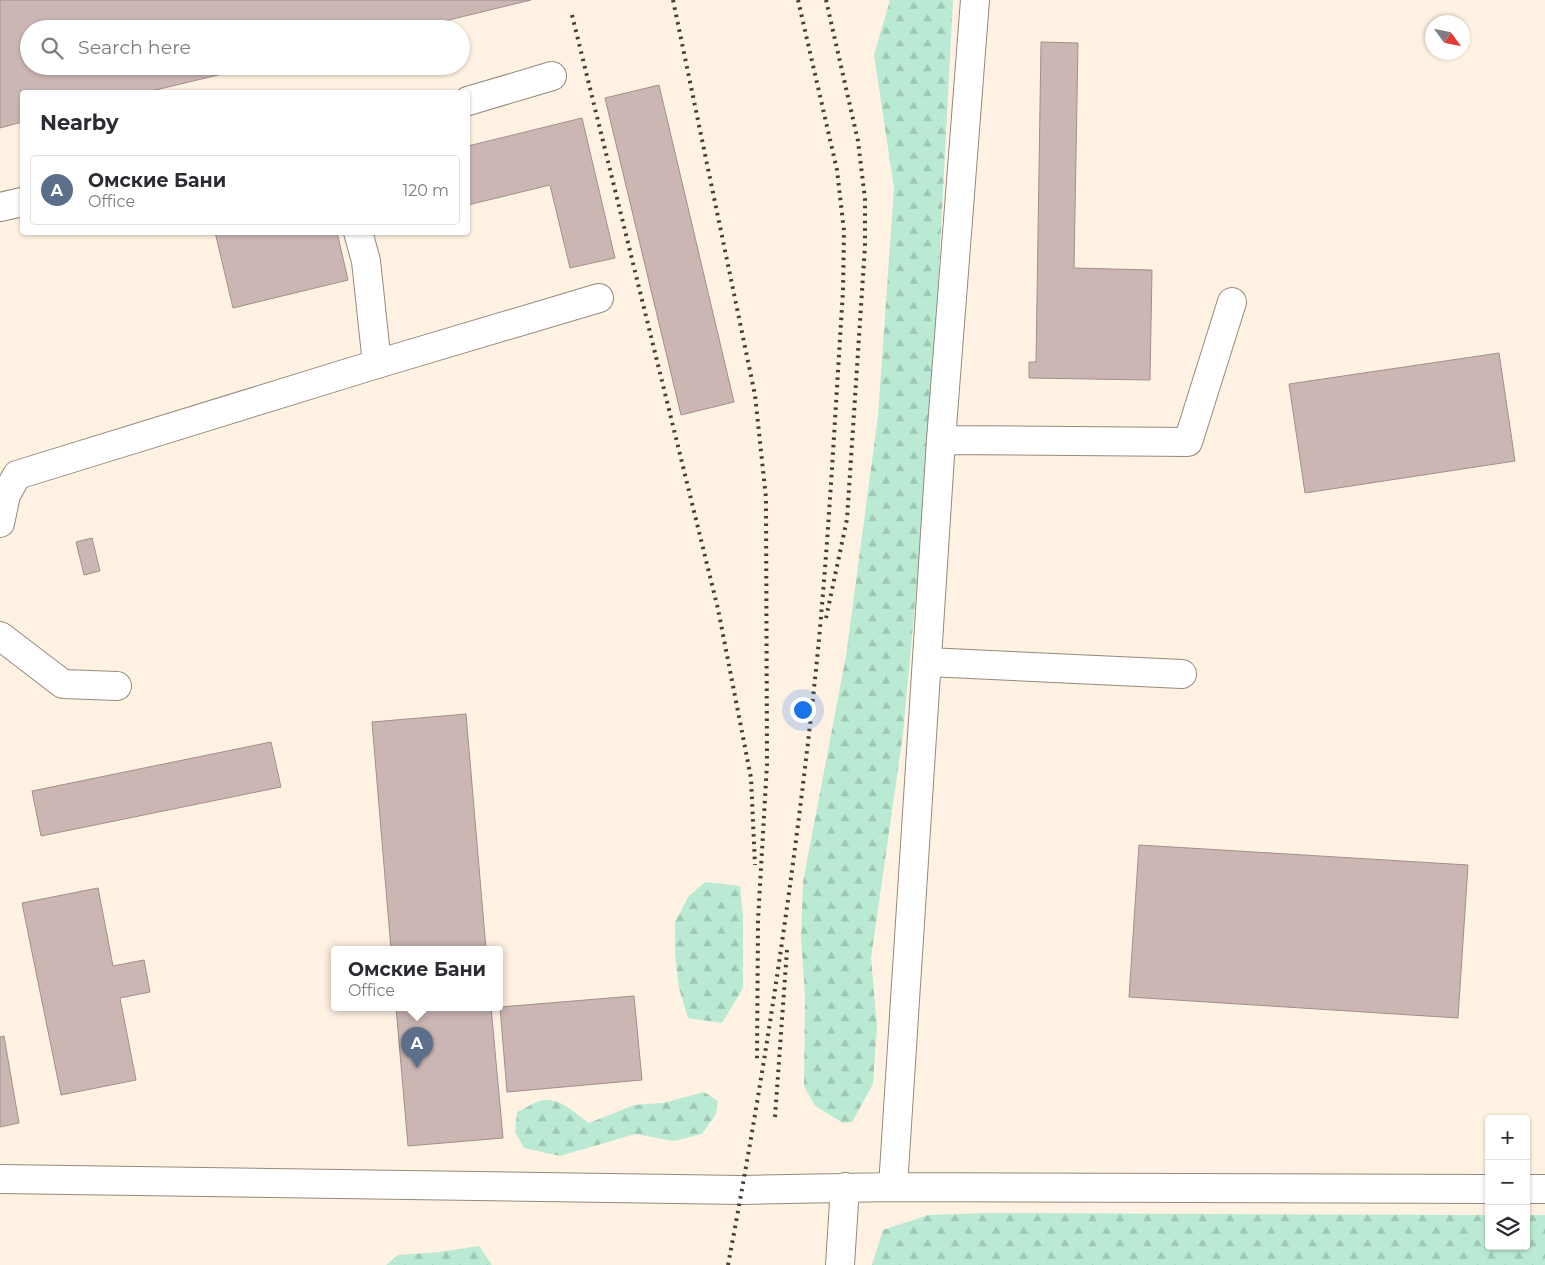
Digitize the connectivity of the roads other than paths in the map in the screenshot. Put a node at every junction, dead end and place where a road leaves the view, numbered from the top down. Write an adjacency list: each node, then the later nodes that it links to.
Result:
1 (975, 0): 10 (street)
2 (552, 76): 3 (street)
3 (470, 101)
4 (20, 202): 5 (street)
5 (0, 207)
6 (359, 235): 9 (street)
7 (599, 298): 9 (street)
8 (1232, 302): 10 (street)
9 (377, 364): 11 (street)
10 (941, 440): 13 (street)
11 (0, 523)
12 (0, 636): 15 (street)
13 (927, 662): 14 (street); 18 (street)
14 (1182, 674)
15 (117, 686)
16 (0, 1179): 17 (street)
17 (844, 1187): 18 (street); 22 (street)
18 (893, 1187): 19 (street)
19 (1485, 1189)
20 (1530, 1189): 21 (street)
21 (1545, 1189)
22 (840, 1265)

